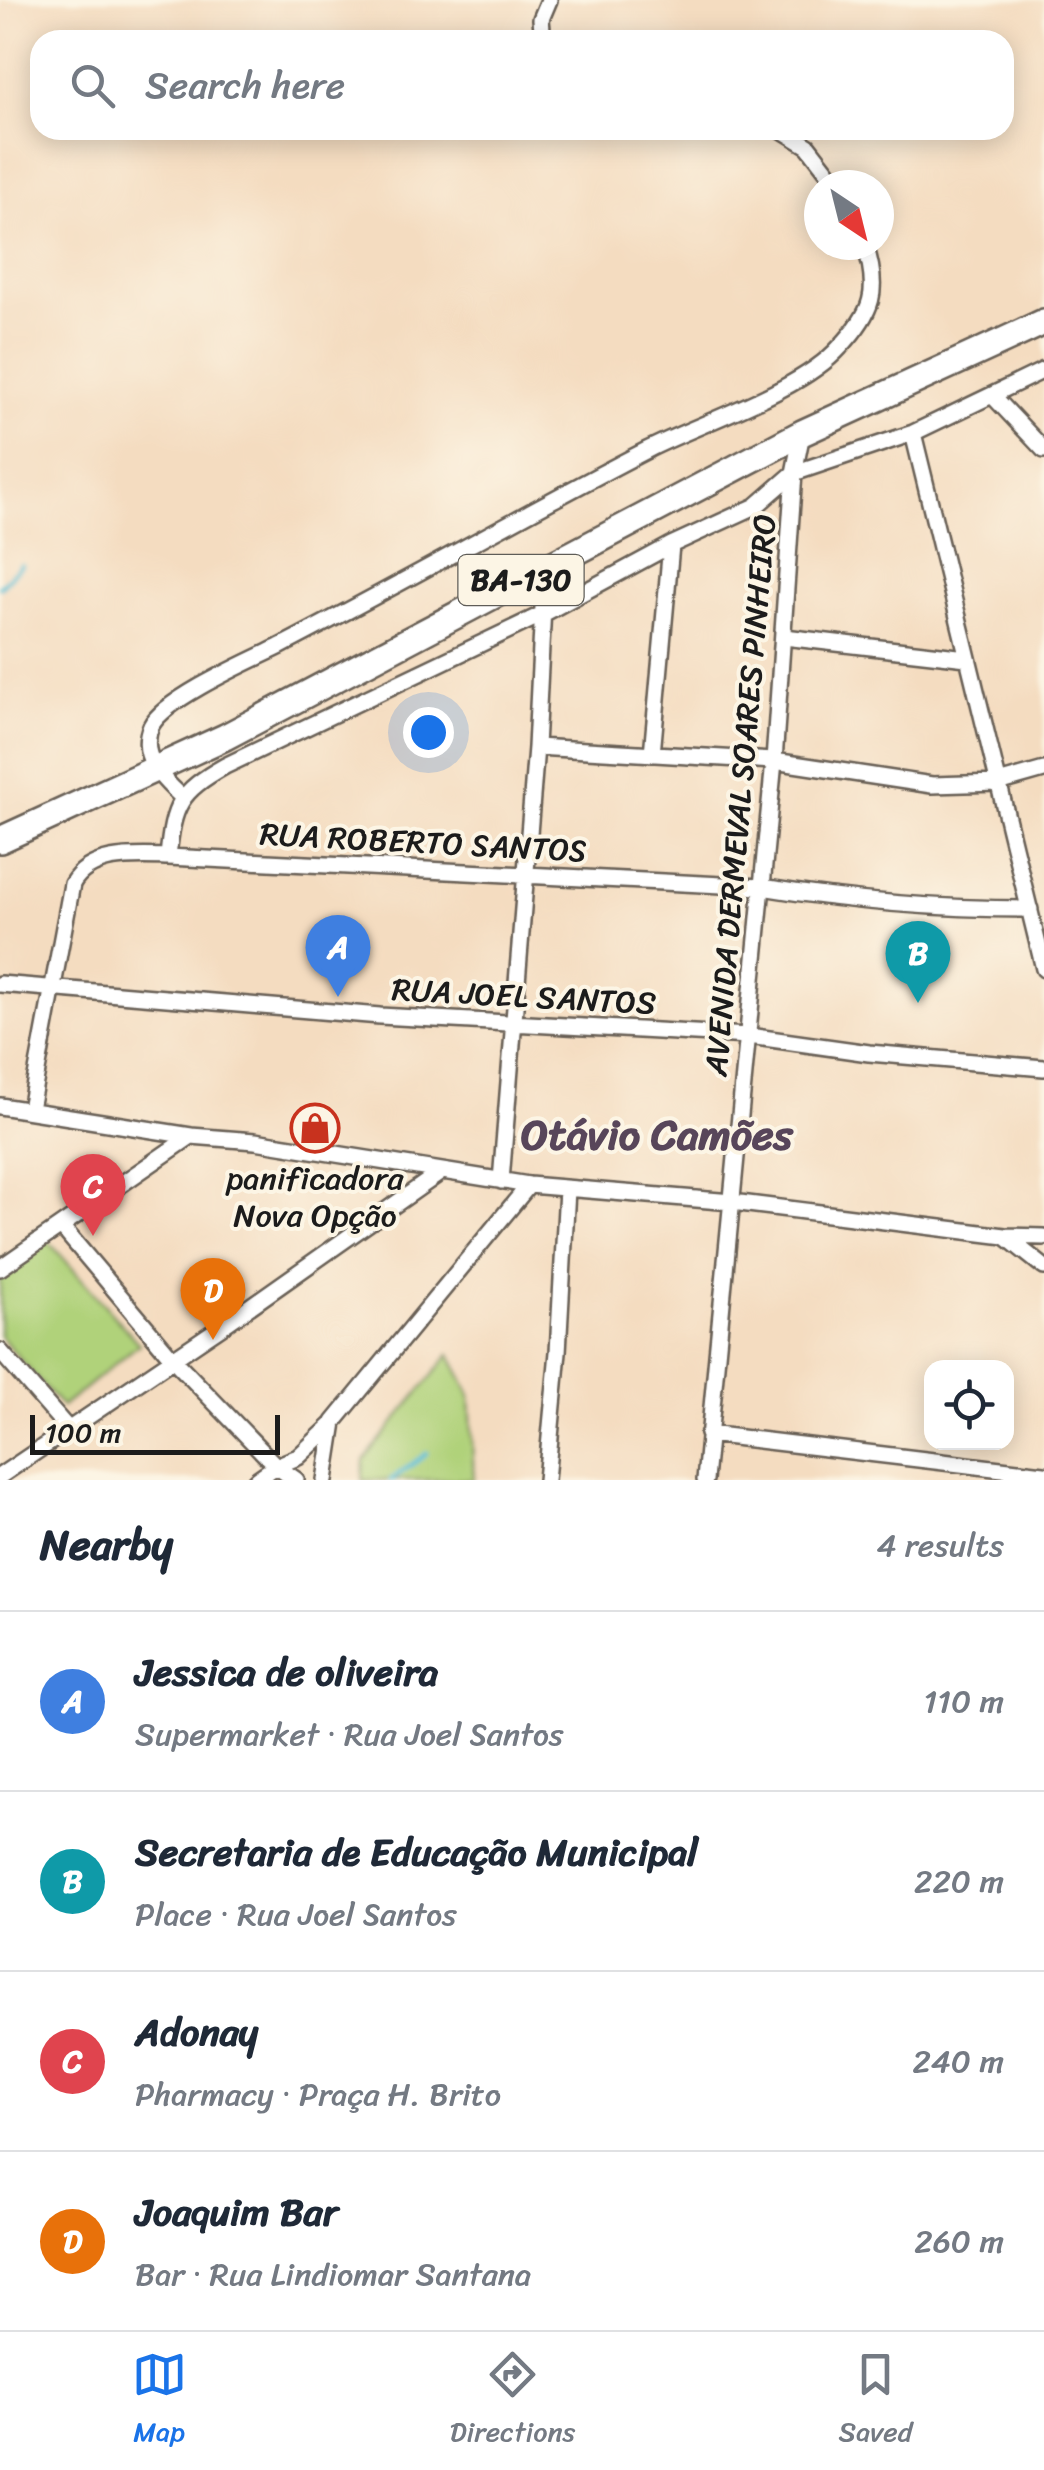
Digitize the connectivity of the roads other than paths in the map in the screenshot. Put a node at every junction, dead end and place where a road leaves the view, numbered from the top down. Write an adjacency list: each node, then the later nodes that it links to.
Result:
1 (549, 0): 2 (street)
2 (541, 30)
3 (798, 140): 4 (street)
4 (826, 170)
5 (870, 260): 21 (street)
6 (1044, 322): 9 (highway, BA-130)
7 (1044, 370): 8 (street)
8 (994, 397): 10 (street); 11 (street)
9 (802, 433): 12 (street, AVENIDA DERMEVAL SOARES PINHEIRO); 14 (highway, BA-130)
10 (913, 433): 12 (street); 17 (street)
11 (1044, 450)
12 (794, 473): 13 (street); 16 (street, AVENIDA DERMEVAL SOARES PINHEIRO)
13 (671, 545): 15 (street); 19 (street)
14 (545, 567): 15 (street); 21 (highway, BA-130)
15 (545, 612): 18 (street); 24 (street)
16 (784, 637): 17 (street); 20 (street, AVENIDA DERMEVAL SOARES PINHEIRO)
17 (967, 658): 23 (street)
18 (536, 747): 19 (street); 27 (street)
19 (652, 754): 20 (street)
20 (774, 761): 23 (street); 28 (street, AVENIDA DERMEVAL SOARES PINHEIRO)
21 (155, 770): 24 (street); 25 (highway, BA-130)
22 (1044, 770): 23 (street)
23 (998, 783): 29 (street)
24 (182, 797): 26 (street)
25 (0, 840)
26 (168, 857): 27 (street, RUA ROBERTO SANTOS); 32 (street, RUA ROBERTO SANTOS)
27 (523, 876): 28 (street, RUA ROBERTO SANTOS); 33 (street)
28 (762, 886): 29 (street, RUA ROBERTO SANTOS); 34 (street, AVENIDA DERMEVAL SOARES PINHEIRO)
29 (1030, 909): 30 (street)
30 (1044, 970)
31 (0, 984): 32 (street, RUA JOEL SANTOS)
32 (50, 988): 33 (street, RUA JOEL SANTOS); 37 (street)
33 (514, 1024): 34 (street, RUA JOEL SANTOS); 40 (street)
34 (749, 1036): 35 (street, RUA JOEL SANTOS); 43 (street, AVENIDA DERMEVAL SOARES PINHEIRO)
35 (1044, 1068)
36 (0, 1106): 37 (street)
37 (30, 1109): 38 (street)
38 (191, 1136): 39 (street); 44 (street)
39 (442, 1172): 40 (street); 50 (street)
40 (501, 1181): 41 (street)
41 (528, 1185): 42 (street); 51 (street)
42 (568, 1189): 43 (street); 60 (street)
43 (732, 1202): 45 (street); 53 (street, AVENIDA DERMEVAL SOARES PINHEIRO)
44 (61, 1226): 48 (street); 50 (street)
45 (1005, 1236): 46 (street); 47 (street)
46 (1044, 1237)
47 (1044, 1267)
48 (0, 1268)
49 (0, 1351): 52 (street)
50 (173, 1358): 52 (street); 54 (street)
51 (334, 1422): 54 (street); 59 (street)
52 (68, 1429): 56 (street)
53 (708, 1434): 55 (street); 61 (street, AVENIDA DERMEVAL SOARES PINHEIRO)
54 (276, 1466): 57 (street); 58 (street)
55 (1044, 1474)
56 (0, 1476)
57 (256, 1480)
58 (296, 1480)
59 (325, 1480)
60 (546, 1480)
61 (705, 1480)

